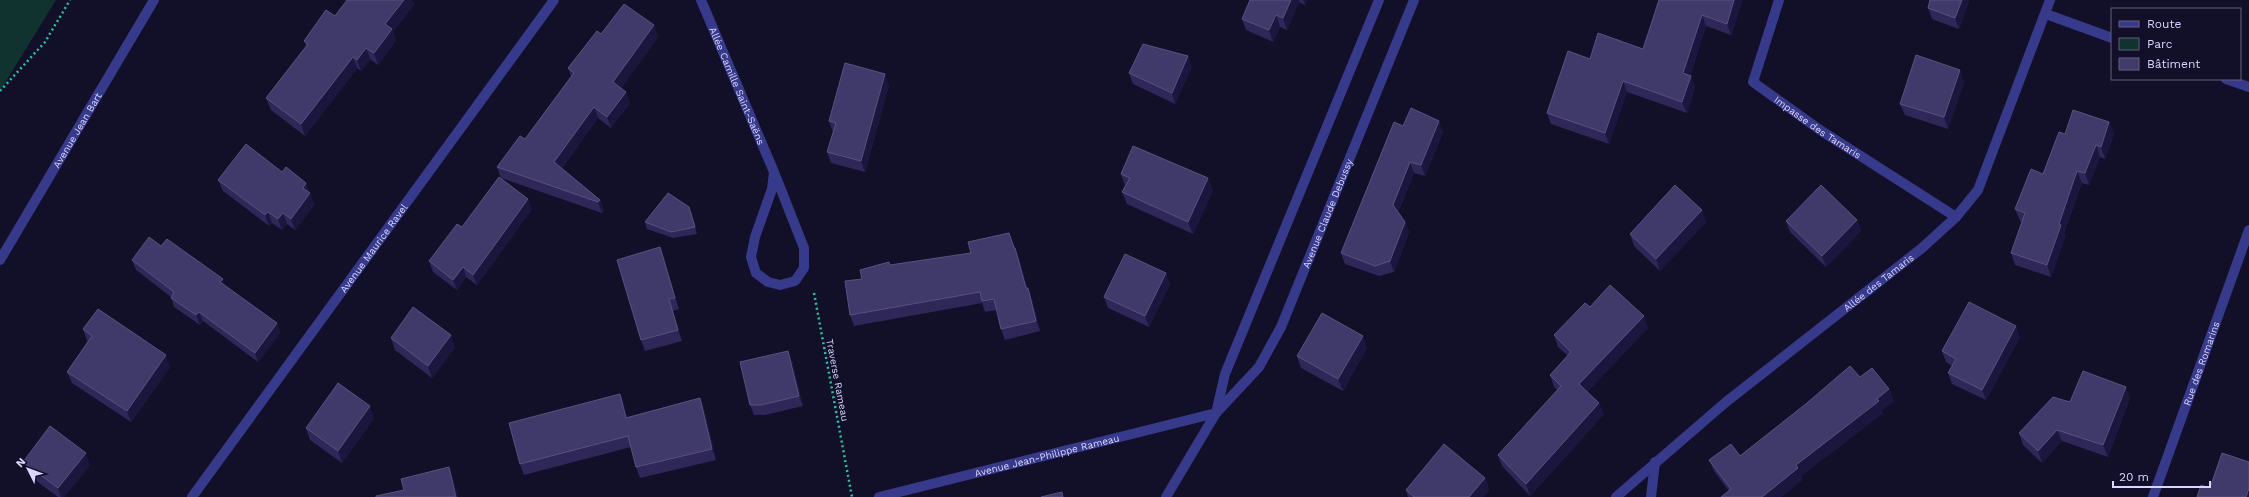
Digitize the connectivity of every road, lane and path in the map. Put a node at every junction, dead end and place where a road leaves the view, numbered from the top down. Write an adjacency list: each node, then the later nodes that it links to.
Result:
1 (70, 0): 13 (path)
2 (154, 0): 17 (street, Avenue Jean Bart)
3 (554, 0): 21 (street, Avenue Maurice Ravel)
4 (701, 0): 14 (street, Allée Camille Saint-Saëns)
5 (1379, 0): 19 (street, Avenue Claude Debussy)
6 (1414, 0): 19 (street, Avenue Claude Debussy)
7 (1779, 0): 15 (street, Impasse des Tamaris)
8 (2050, 0): 9 (street, Allée des Tamaris)
9 (2046, 14): 10 (street); 15 (street, Allée des Tamaris)
10 (2111, 38)
11 (2229, 80): 12 (street)
12 (2249, 87)
13 (0, 91)
14 (774, 172): 18 (street, Allée Camille Saint-Saëns); 18 (street)
15 (1956, 216): 20 (street, Allée des Tamaris)
16 (2249, 230): 27 (street, Rue des Romarins)
17 (0, 260)
18 (804, 268): 22 (path, Traverse Rameau)
19 (1216, 413): 23 (street, Avenue Jean-Philippe Rameau); 24 (street, Avenue Claude Debussy)
20 (1654, 462): 25 (street, Allée des Tamaris); 26 (street)
21 (192, 497)
22 (852, 497)
23 (878, 497)
24 (1166, 497)
25 (1616, 497)
26 (1651, 497)
27 (2153, 497)

